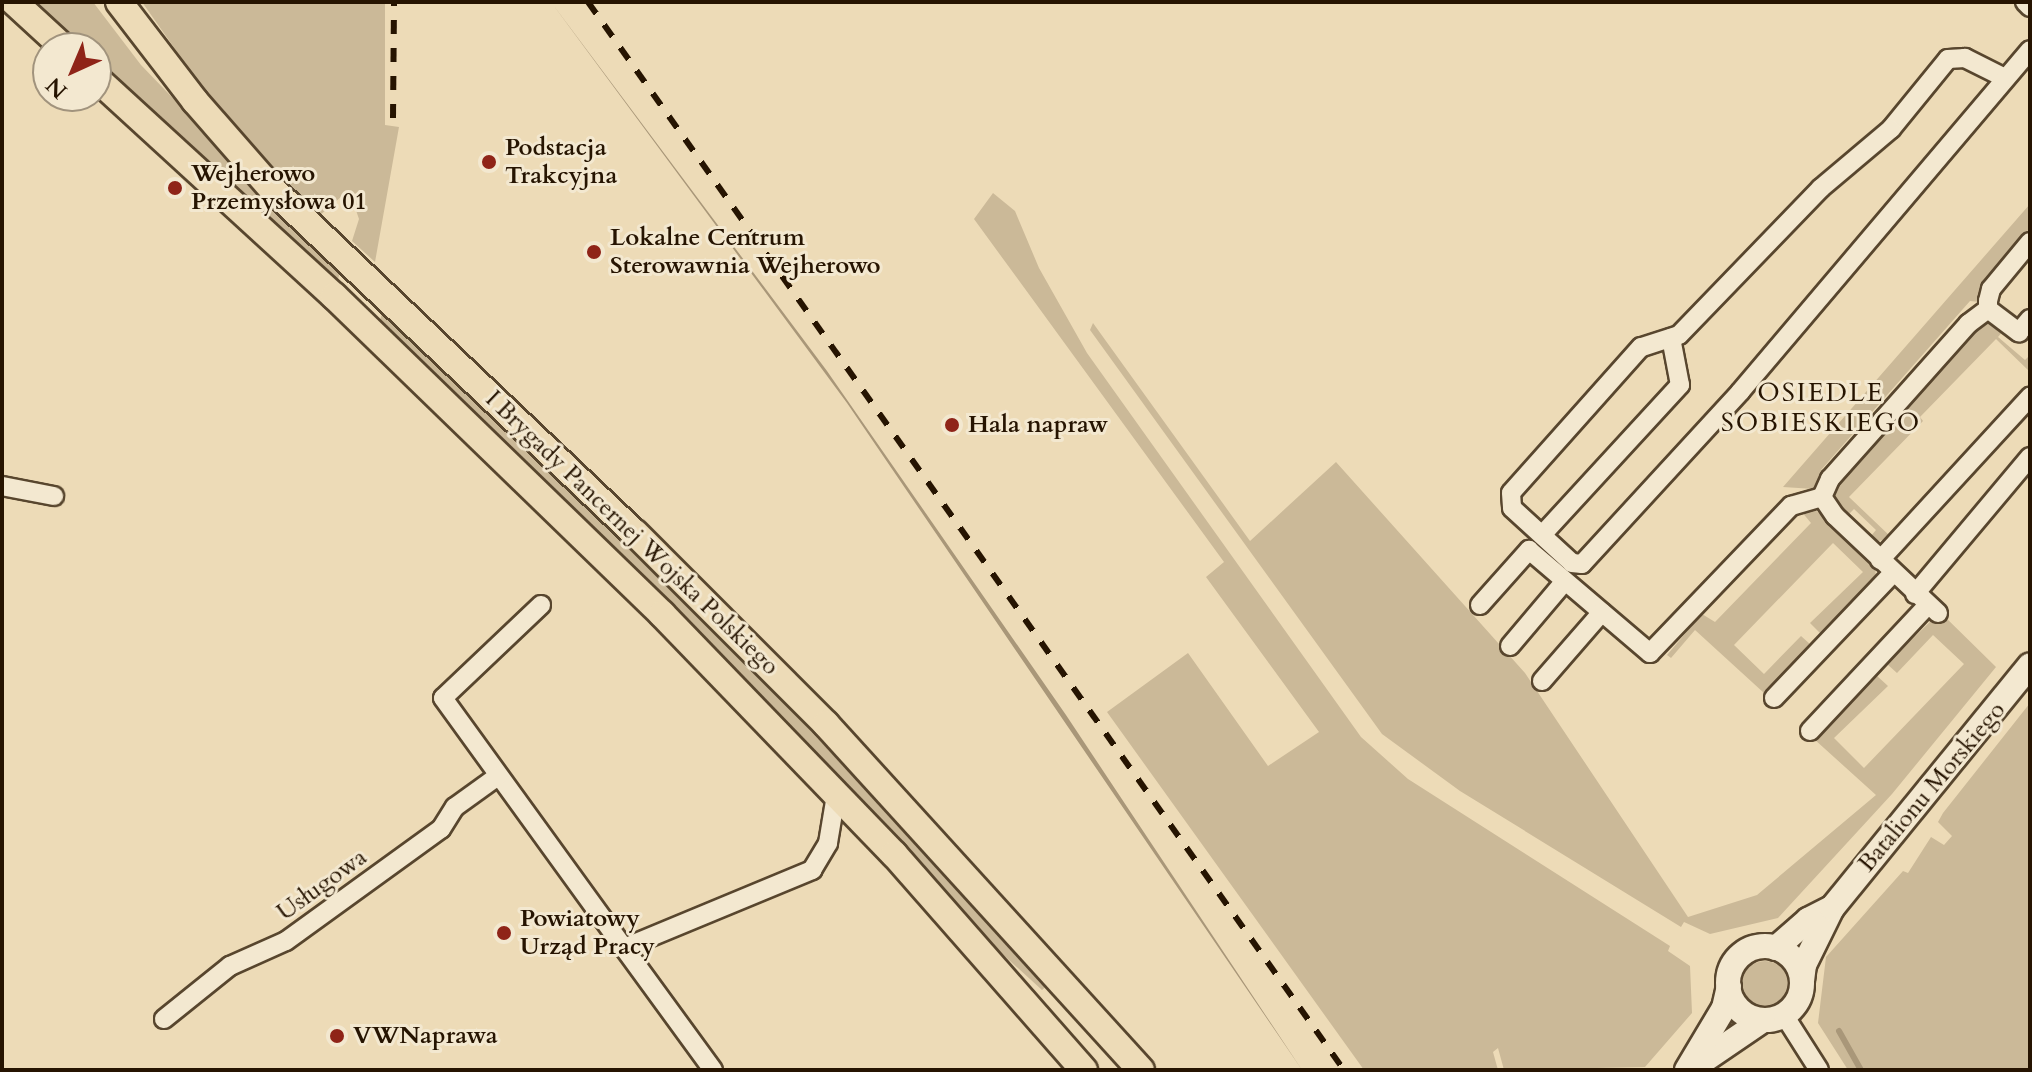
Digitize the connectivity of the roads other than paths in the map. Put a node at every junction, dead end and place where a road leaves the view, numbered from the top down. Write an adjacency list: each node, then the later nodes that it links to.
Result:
1 (14, 2): 5 (main road)
2 (119, 2): 41 (main road, I Brygady Pancernej Wojska Polskiego)
3 (2025, 2): 4 (street)
4 (2030, 7)
5 (47, 32)
6 (2030, 50): 7 (street)
7 (2005, 78): 12 (street); 18 (street)
8 (112, 93): 31 (main road, I Brygady Pancernej Wojska Polskiego)
9 (2030, 242): 10 (street)
10 (1988, 309): 11 (street); 16 (street)
11 (2026, 331)
12 (1671, 338): 18 (street); 18 (street)
13 (2030, 397): 19 (street)
14 (2030, 457): 21 (street)
15 (2, 486): 17 (street)
16 (1823, 492): 19 (street); 24 (street)
17 (54, 496)
18 (1542, 535)
19 (1887, 566): 21 (street); 28 (street)
20 (1565, 581): 23 (street); 24 (street); 25 (street)
21 (1927, 604): 29 (street)
22 (541, 605): 30 (street)
23 (1480, 605)
24 (1602, 612): 27 (street)
25 (1510, 646)
26 (2030, 665): 32 (main road, Batalionu Morskiego)
27 (1542, 681)
28 (1774, 698)
29 (1810, 731)
30 (498, 776): 33 (street); 38 (street, Usługowa)
31 (836, 795): 33 (street); 40 (main road, I Brygady Pancernej Wojska Polskiego)
32 (1832, 908): 34 (main road, Batalionu Morskiego); 35 (main road, Batalionu Morskiego)
33 (624, 948): 39 (street)
34 (1776, 948): 35 (main road); 36 (main road)
35 (1802, 981): 37 (main road)
36 (1729, 987): 37 (main road); 42 (main road)
37 (1774, 1018): 42 (main road); 43 (street)
38 (164, 1019)
39 (713, 1070)
40 (1084, 1070)
41 (1141, 1070)
42 (1688, 1070)
43 (1819, 1070)

